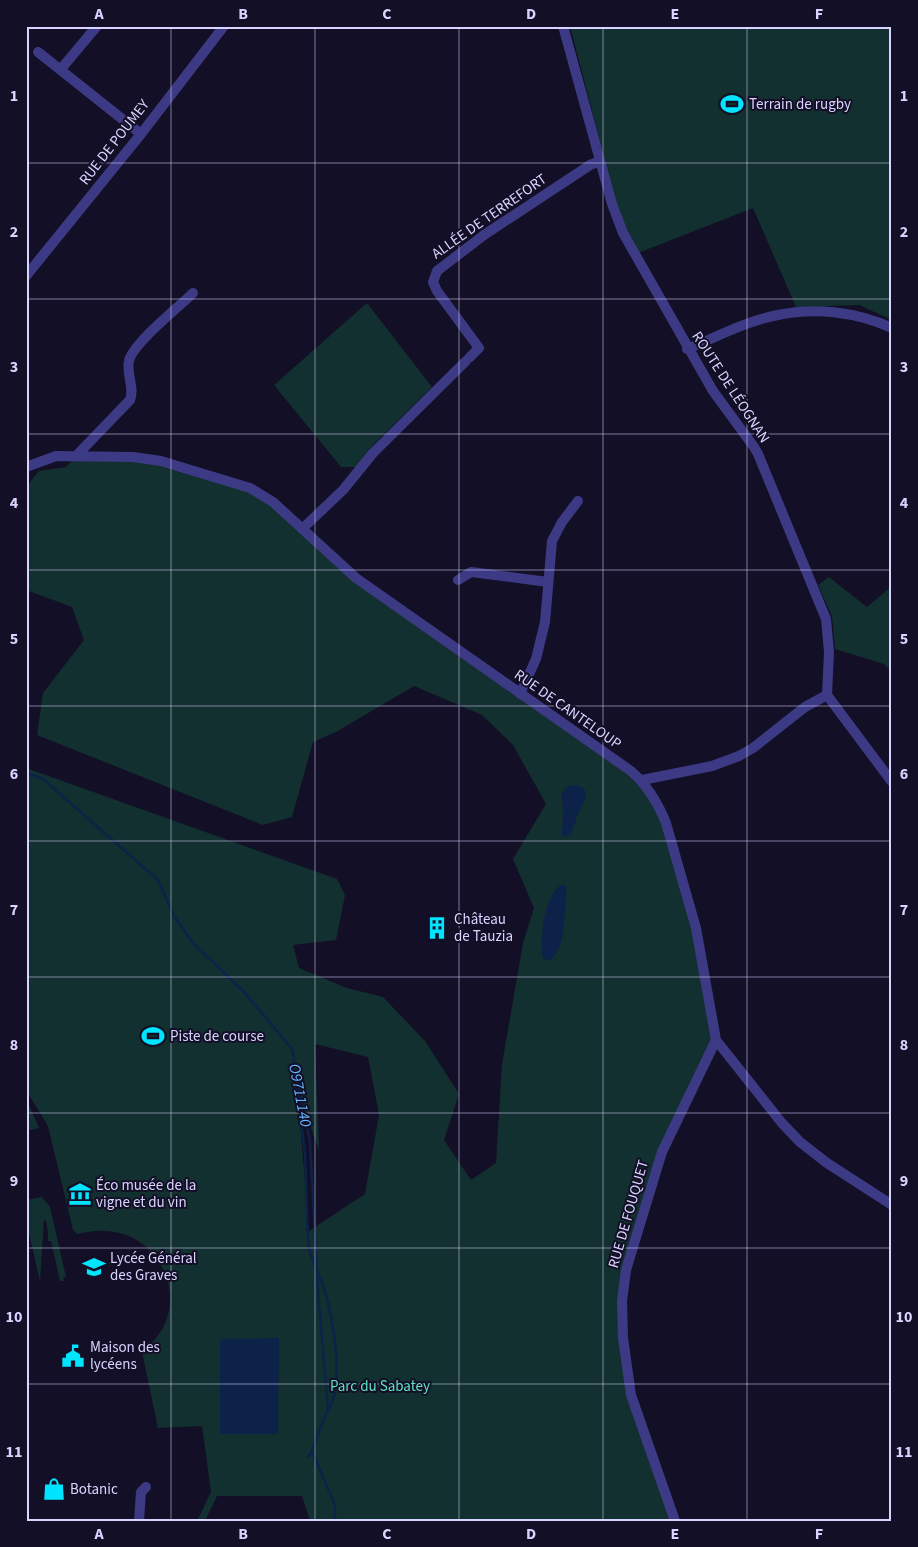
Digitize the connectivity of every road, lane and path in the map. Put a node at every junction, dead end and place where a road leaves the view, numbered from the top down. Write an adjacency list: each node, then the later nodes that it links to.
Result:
1 (97, 26): 5 (street)
2 (224, 26): 6 (street, RUE DE POUMEY)
3 (563, 26): 7 (street, ROUTE DE LÉOGNAN)
4 (38, 52): 5 (street)
5 (61, 69): 6 (street)
6 (141, 134): 8 (street, RUE DE POUMEY)
7 (600, 161): 11 (street, ROUTE DE LÉOGNAN); 15 (street, ALLÉE DE TERREFORT)
8 (26, 276)
9 (194, 293): 12 (street)
10 (892, 328): 11 (street)
11 (687, 349): 19 (street, ROUTE DE LÉOGNAN)
12 (76, 456): 13 (street, RUE DE CANTELOUP); 15 (street, RUE DE CANTELOUP)
13 (26, 466)
14 (578, 501): 17 (street)
15 (302, 529): 18 (street, RUE DE CANTELOUP)
16 (458, 580): 17 (street)
17 (548, 582): 18 (street)
18 (520, 694): 20 (street, RUE DE CANTELOUP)
19 (827, 696): 20 (street); 21 (street)
20 (642, 780): 22 (street, RUE DE CANTELOUP)
21 (892, 782)
22 (716, 1040): 23 (street, RUE DE CANTELOUP); 26 (street, RUE DE FOUQUET)
23 (892, 1205)
24 (146, 1488): 25 (street)
25 (139, 1521)
26 (675, 1521)

